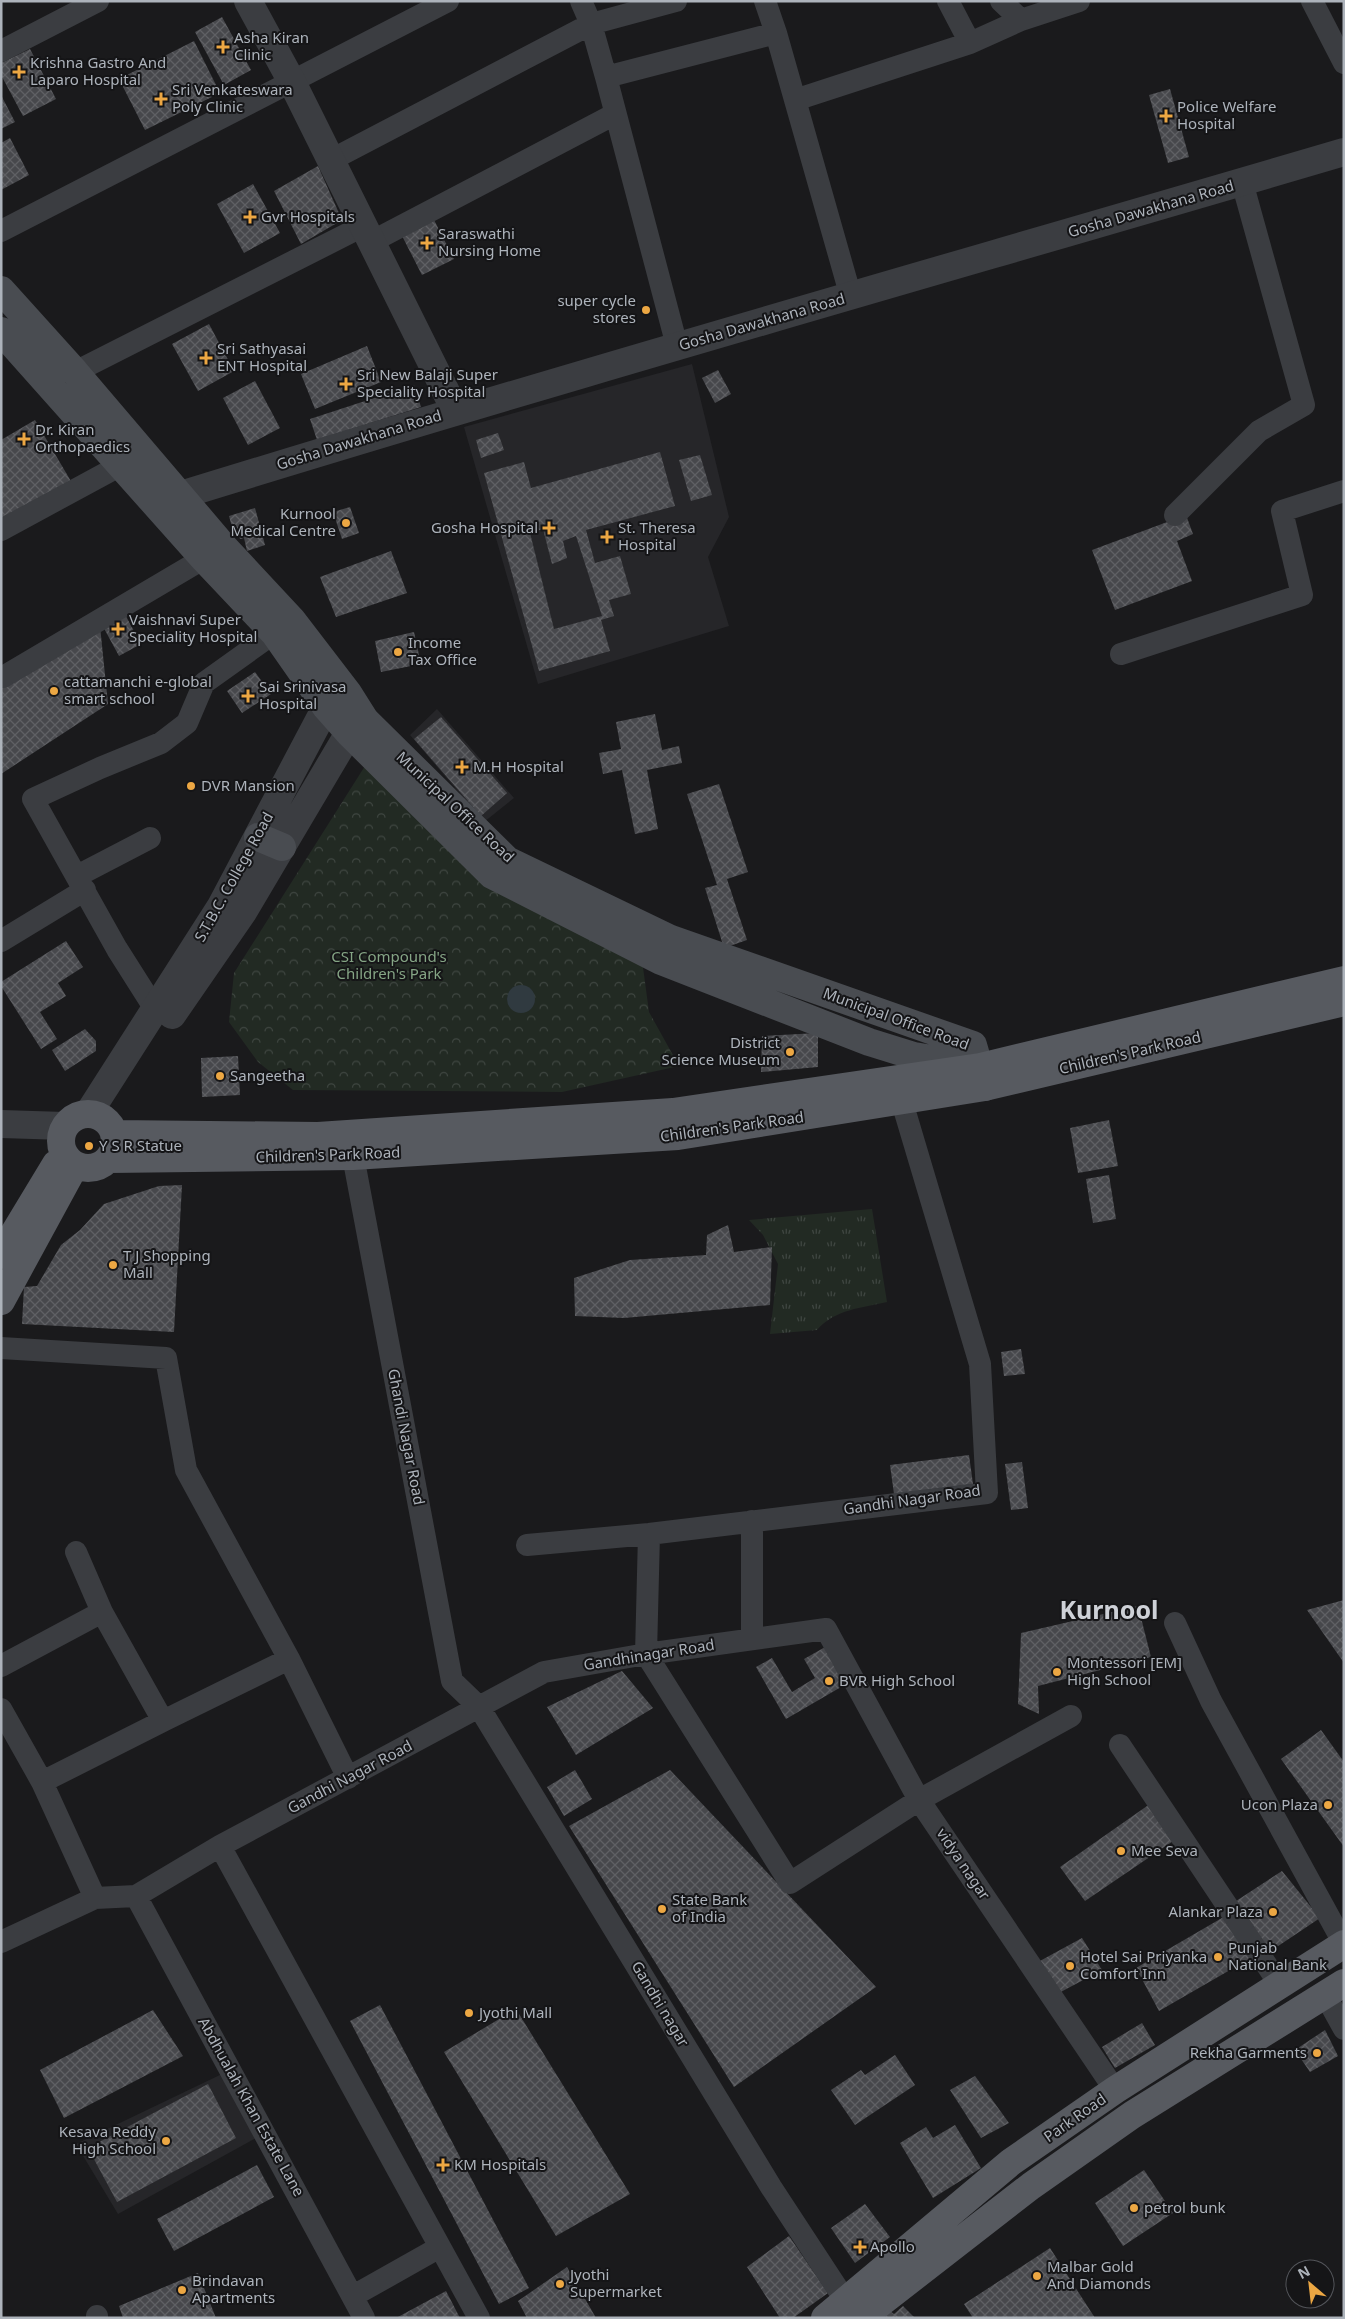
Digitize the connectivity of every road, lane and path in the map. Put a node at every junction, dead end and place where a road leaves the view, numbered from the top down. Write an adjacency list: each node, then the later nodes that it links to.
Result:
1 (98, 1): 15 (street)
2 (248, 1): 18 (street)
3 (448, 1): 18 (street)
4 (581, 1): 12 (street)
5 (676, 1): 12 (street)
6 (765, 1): 13 (street)
7 (948, 1): 14 (street)
8 (1001, 1): 11 (street)
9 (1079, 1): 11 (street)
10 (1312, 1): 16 (street)
11 (1021, 20): 14 (street)
12 (591, 24): 17 (street); 22 (street)
13 (776, 33): 17 (street); 19 (street)
14 (970, 42): 19 (street)
15 (1, 51)
16 (1344, 63)
17 (606, 77): 20 (street)
18 (292, 82): 22 (street); 24 (street)
19 (795, 100): 27 (street)
20 (615, 114): 25 (street); 29 (street)
21 (1344, 152): 23 (street, Gosha Dawakhana Road)
22 (331, 160): 25 (street)
23 (1242, 182): 27 (street, Gosha Dawakhana Road); 35 (street)
24 (1, 231)
25 (367, 234): 30 (street); 31 (street)
26 (1, 290): 30 (main road, Municipal Office Road)
27 (851, 297): 29 (street, Gosha Dawakhana Road)
28 (1, 331): 32 (main road, Municipal Office Road)
29 (677, 346): 31 (street, Gosha Dawakhana Road)
30 (75, 372): 34 (main road, Municipal Office Road)
31 (456, 410): 34 (street, Gosha Dawakhana Road)
32 (121, 465): 36 (street); 37 (main road, Municipal Office Road)
33 (1344, 491): 39 (street)
34 (181, 495): 37 (main road, Municipal Office Road)
35 (1175, 515)
36 (1, 530)
37 (214, 553): 38 (main road, Municipal Office Road); 40 (street)
38 (284, 627): 41 (main road, Municipal Office Road); 45 (street)
39 (1120, 654)
40 (3, 677)
41 (337, 700): 42 (main road, Municipal Office Road); 44 (street, S.T.B.C. College Road)
42 (357, 727): 44 (street); 50 (main road, Municipal Office Road)
43 (150, 838): 45 (street)
44 (270, 842): 49 (street, S.T.B.C. College Road); 53 (street)
45 (81, 883): 46 (street); 49 (street)
46 (1, 941)
47 (1344, 980): 50 (main road, Children's Park Road)
48 (1344, 1002): 50 (main road, Children's Park Road)
49 (155, 1008): 53 (street, S.T.B.C. College Road)
50 (982, 1077): 51 (main road, Children's Park Road); 53 (main road, Children's Park Road)
51 (902, 1102): 55 (main road, Children's Park Road); 59 (street, Gandhi Nagar Road)
52 (1, 1124): 53 (street)
53 (85, 1139): 54 (street); 55 (main road, Children's Park Road); 56 (main road, S.T.B.C. College Road); 57 (main road, S.T.B.C. College Road)
54 (1, 1140)
55 (353, 1156): 70 (street, Ghandi Nagar Road)
56 (1, 1255)
57 (1, 1301)
58 (1, 1348): 68 (street)
59 (752, 1521): 60 (street, Gandhi Nagar Road); 66 (street)
60 (649, 1534): 61 (street, Gandhi Nagar Road); 67 (street)
61 (527, 1545)
62 (76, 1552): 63 (street)
63 (102, 1612): 69 (street); 73 (street)
64 (1175, 1623): 82 (street)
65 (826, 1628): 66 (street, Gandhinagar Road); 77 (street, vidya nagar)
66 (752, 1639): 67 (street, Gandhinagar Road)
67 (646, 1654): 70 (street, Gandhinagar Road); 77 (street)
68 (289, 1659): 73 (street); 75 (street)
69 (1, 1666)
70 (479, 1707): 75 (street, Gandhi Nagar Road); 90 (street, Gandhi nagar)
71 (1, 1709): 76 (street)
72 (1070, 1716): 77 (street)
73 (164, 1721): 76 (street)
74 (1120, 1745): 83 (street)
75 (348, 1778): 78 (street, Gandhi Nagar Road)
76 (42, 1782): 80 (street)
77 (919, 1800): 86 (street, vidya nagar)
78 (220, 1846): 79 (street, Gandhi Nagar Road); 88 (street)
79 (136, 1896): 80 (street); 89 (street, Abdhualah Khan Estate Lane)
80 (95, 1898): 81 (street)
81 (1, 1942)
82 (1344, 1944): 83 (main road, Park Road)
83 (1280, 1985): 86 (main road, Park Road)
84 (1334, 1988): 85 (street); 87 (main road, Park Road)
85 (1344, 2029)
86 (1115, 2090): 87 (main road); 90 (main road, Park Road)
87 (1132, 2115): 90 (main road, Park Road)
88 (440, 2247): 89 (street); 92 (street)
89 (353, 2296): 91 (street, Abdhualah Khan Estate Lane)
90 (853, 2309): 93 (main road, Park Road)
91 (364, 2318)
92 (479, 2318)
93 (826, 2318)

